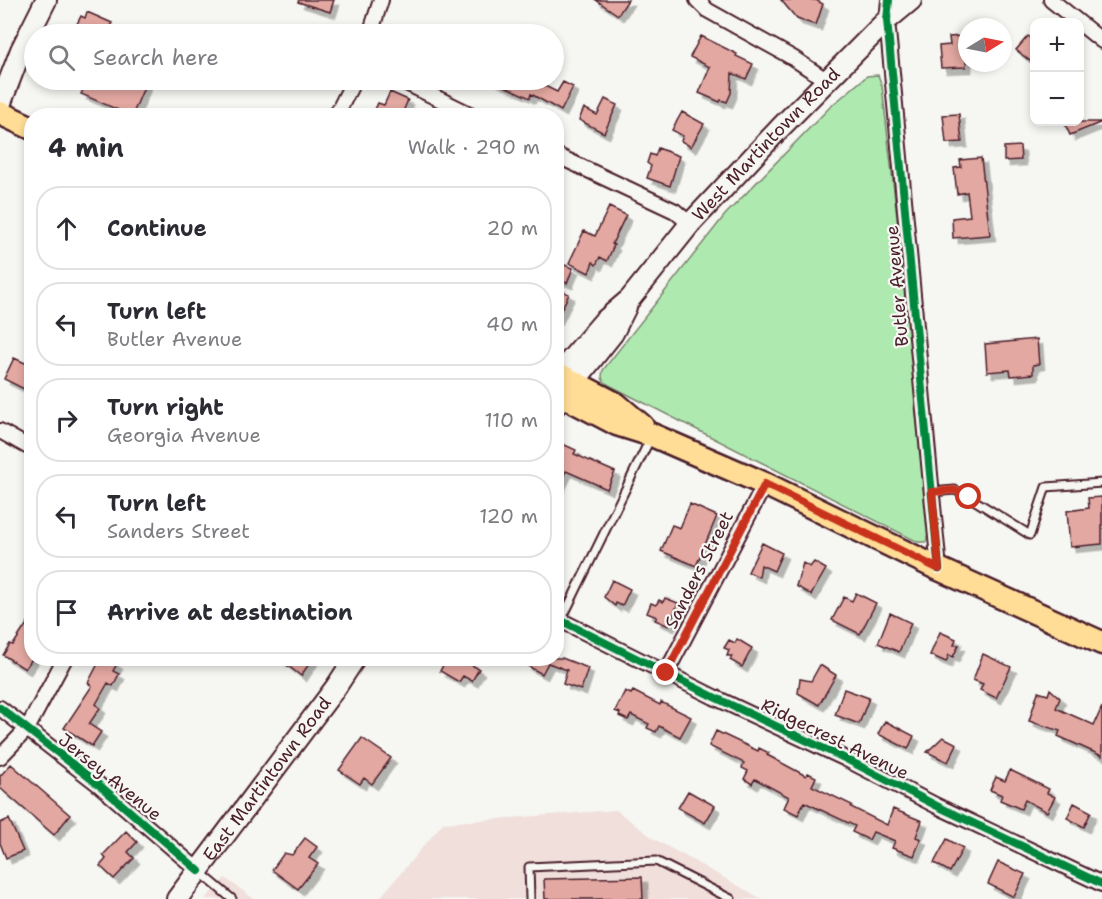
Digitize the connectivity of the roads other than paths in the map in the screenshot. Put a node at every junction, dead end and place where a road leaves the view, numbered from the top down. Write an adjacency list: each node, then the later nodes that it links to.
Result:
1 (46, 0): 8 (main road)
2 (381, 0): 9 (street)
3 (697, 0): 12 (street)
4 (889, 0): 7 (street, Butler Avenue)
5 (911, 0): 7 (main road, West Martintown Road)
6 (1052, 0): 10 (street)
7 (887, 21): 12 (main road, West Martintown Road); 29 (street, Butler Avenue)
8 (34, 24)
9 (373, 24)
10 (1102, 40)
11 (24, 44): 15 (main road)
12 (826, 80): 21 (main road, West Martintown Road)
13 (349, 90): 16 (street)
14 (421, 90): 17 (street)
15 (0, 105)
16 (340, 108)
17 (458, 108)
18 (0, 113): 19 (main road)
19 (24, 124)
20 (564, 159): 21 (street)
21 (690, 224): 22 (main road, West Martintown Road)
22 (564, 382)
23 (564, 389): 25 (main road)
24 (0, 431): 26 (street)
25 (652, 435): 28 (main road); 31 (lane)
26 (24, 444)
27 (1102, 483): 29 (lane)
28 (765, 484): 30 (main road); 36 (street, Sanders Street)
29 (932, 492): 30 (street, Butler Avenue)
30 (939, 569): 33 (main road)
31 (564, 610)
32 (564, 622): 36 (street, Ridgecrest Avenue)
33 (1102, 644)
34 (61, 666): 38 (street)
35 (349, 666): 40 (main road, East Martintown Road)
36 (666, 673): 41 (street, Ridgecrest Avenue)
37 (0, 708): 38 (street, Jersey Avenue)
38 (27, 729): 39 (street); 40 (street, Jersey Avenue)
39 (0, 757)
40 (199, 871): 42 (main road, East Martintown Road); 43 (lane)
41 (1102, 884)
42 (177, 899)
43 (232, 899)
44 (530, 899): 45 (lane)
45 (732, 899)

